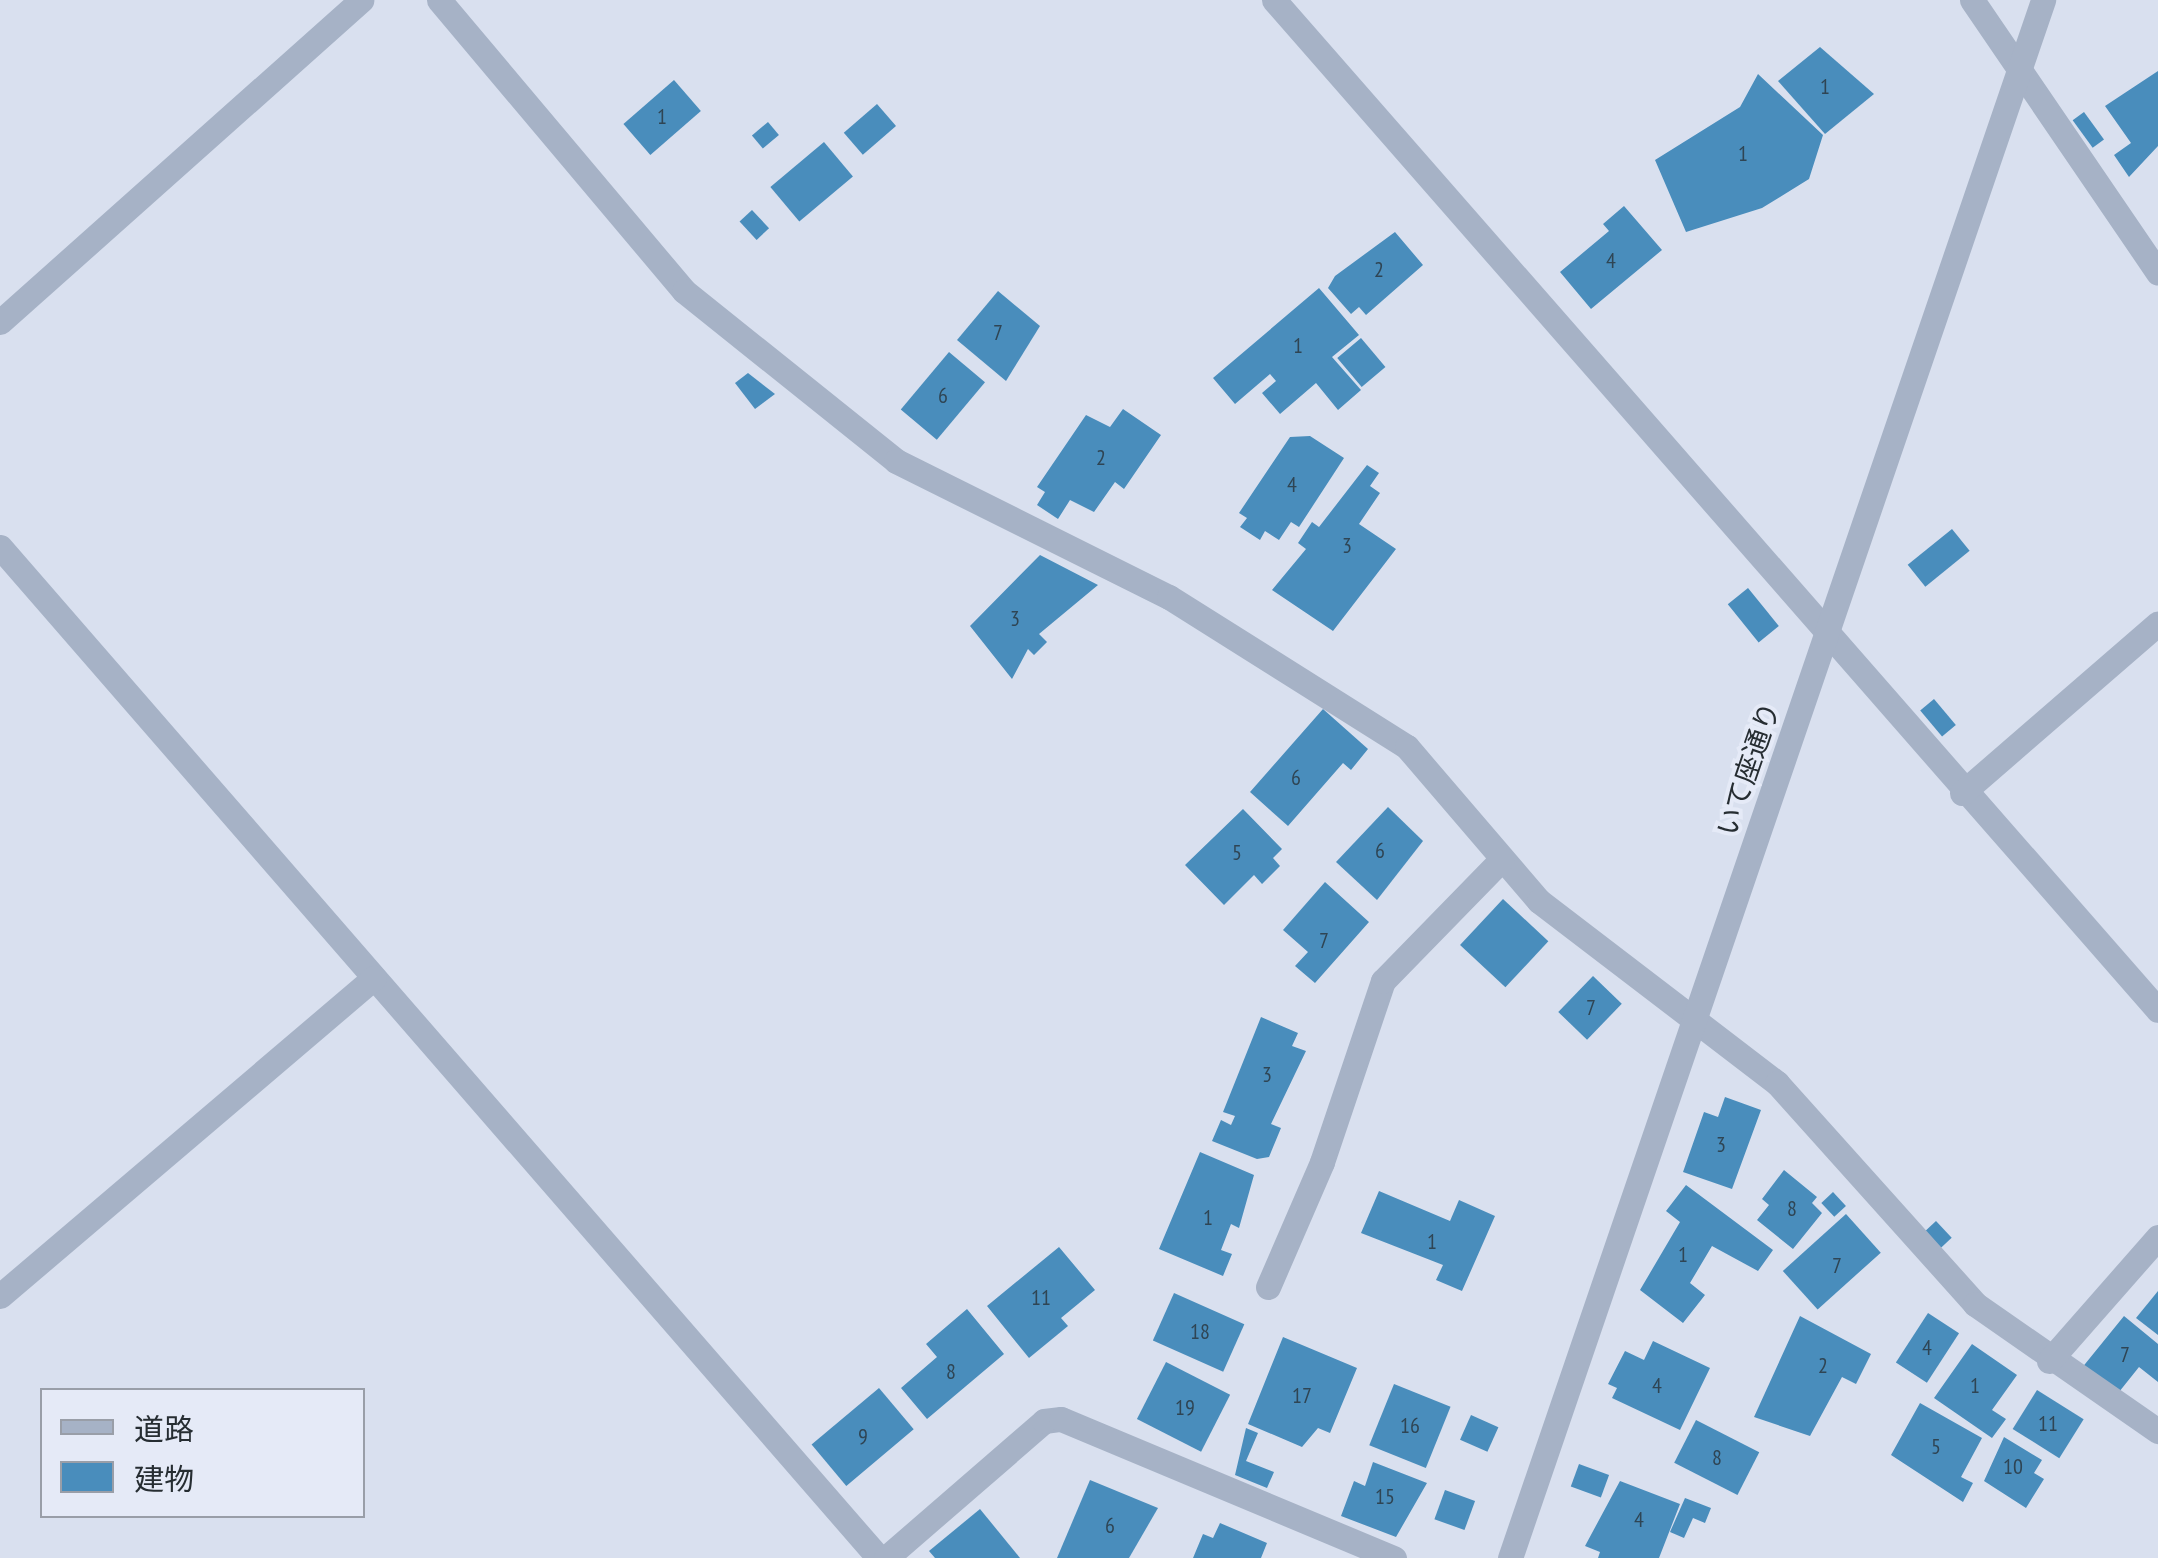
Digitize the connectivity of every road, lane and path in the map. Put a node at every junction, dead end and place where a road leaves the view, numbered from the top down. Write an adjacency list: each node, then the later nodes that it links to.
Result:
1 (362, 0): 8 (street)
2 (439, 0): 13 (street)
3 (1274, 0): 11 (street)
4 (1972, 0): 6 (street)
5 (2043, 0): 6 (street, いて座通り)
6 (2017, 75): 7 (street); 11 (street, いて座通り)
7 (2158, 273)
8 (0, 322)
9 (0, 547): 14 (street)
10 (2158, 623): 12 (street)
11 (1826, 636): 12 (street); 16 (street, いて座通り)
12 (1962, 793): 15 (street)
13 (1502, 860): 16 (street); 18 (street)
14 (374, 978): 19 (street); 22 (street)
15 (2158, 1010)
16 (1694, 1015): 20 (street); 24 (street, いて座通り)
17 (2158, 1237): 20 (street)
18 (1268, 1287)
19 (0, 1296)
20 (2049, 1361): 21 (street)
21 (2158, 1431)
22 (882, 1558): 23 (street)
23 (1394, 1558)
24 (1510, 1558)

